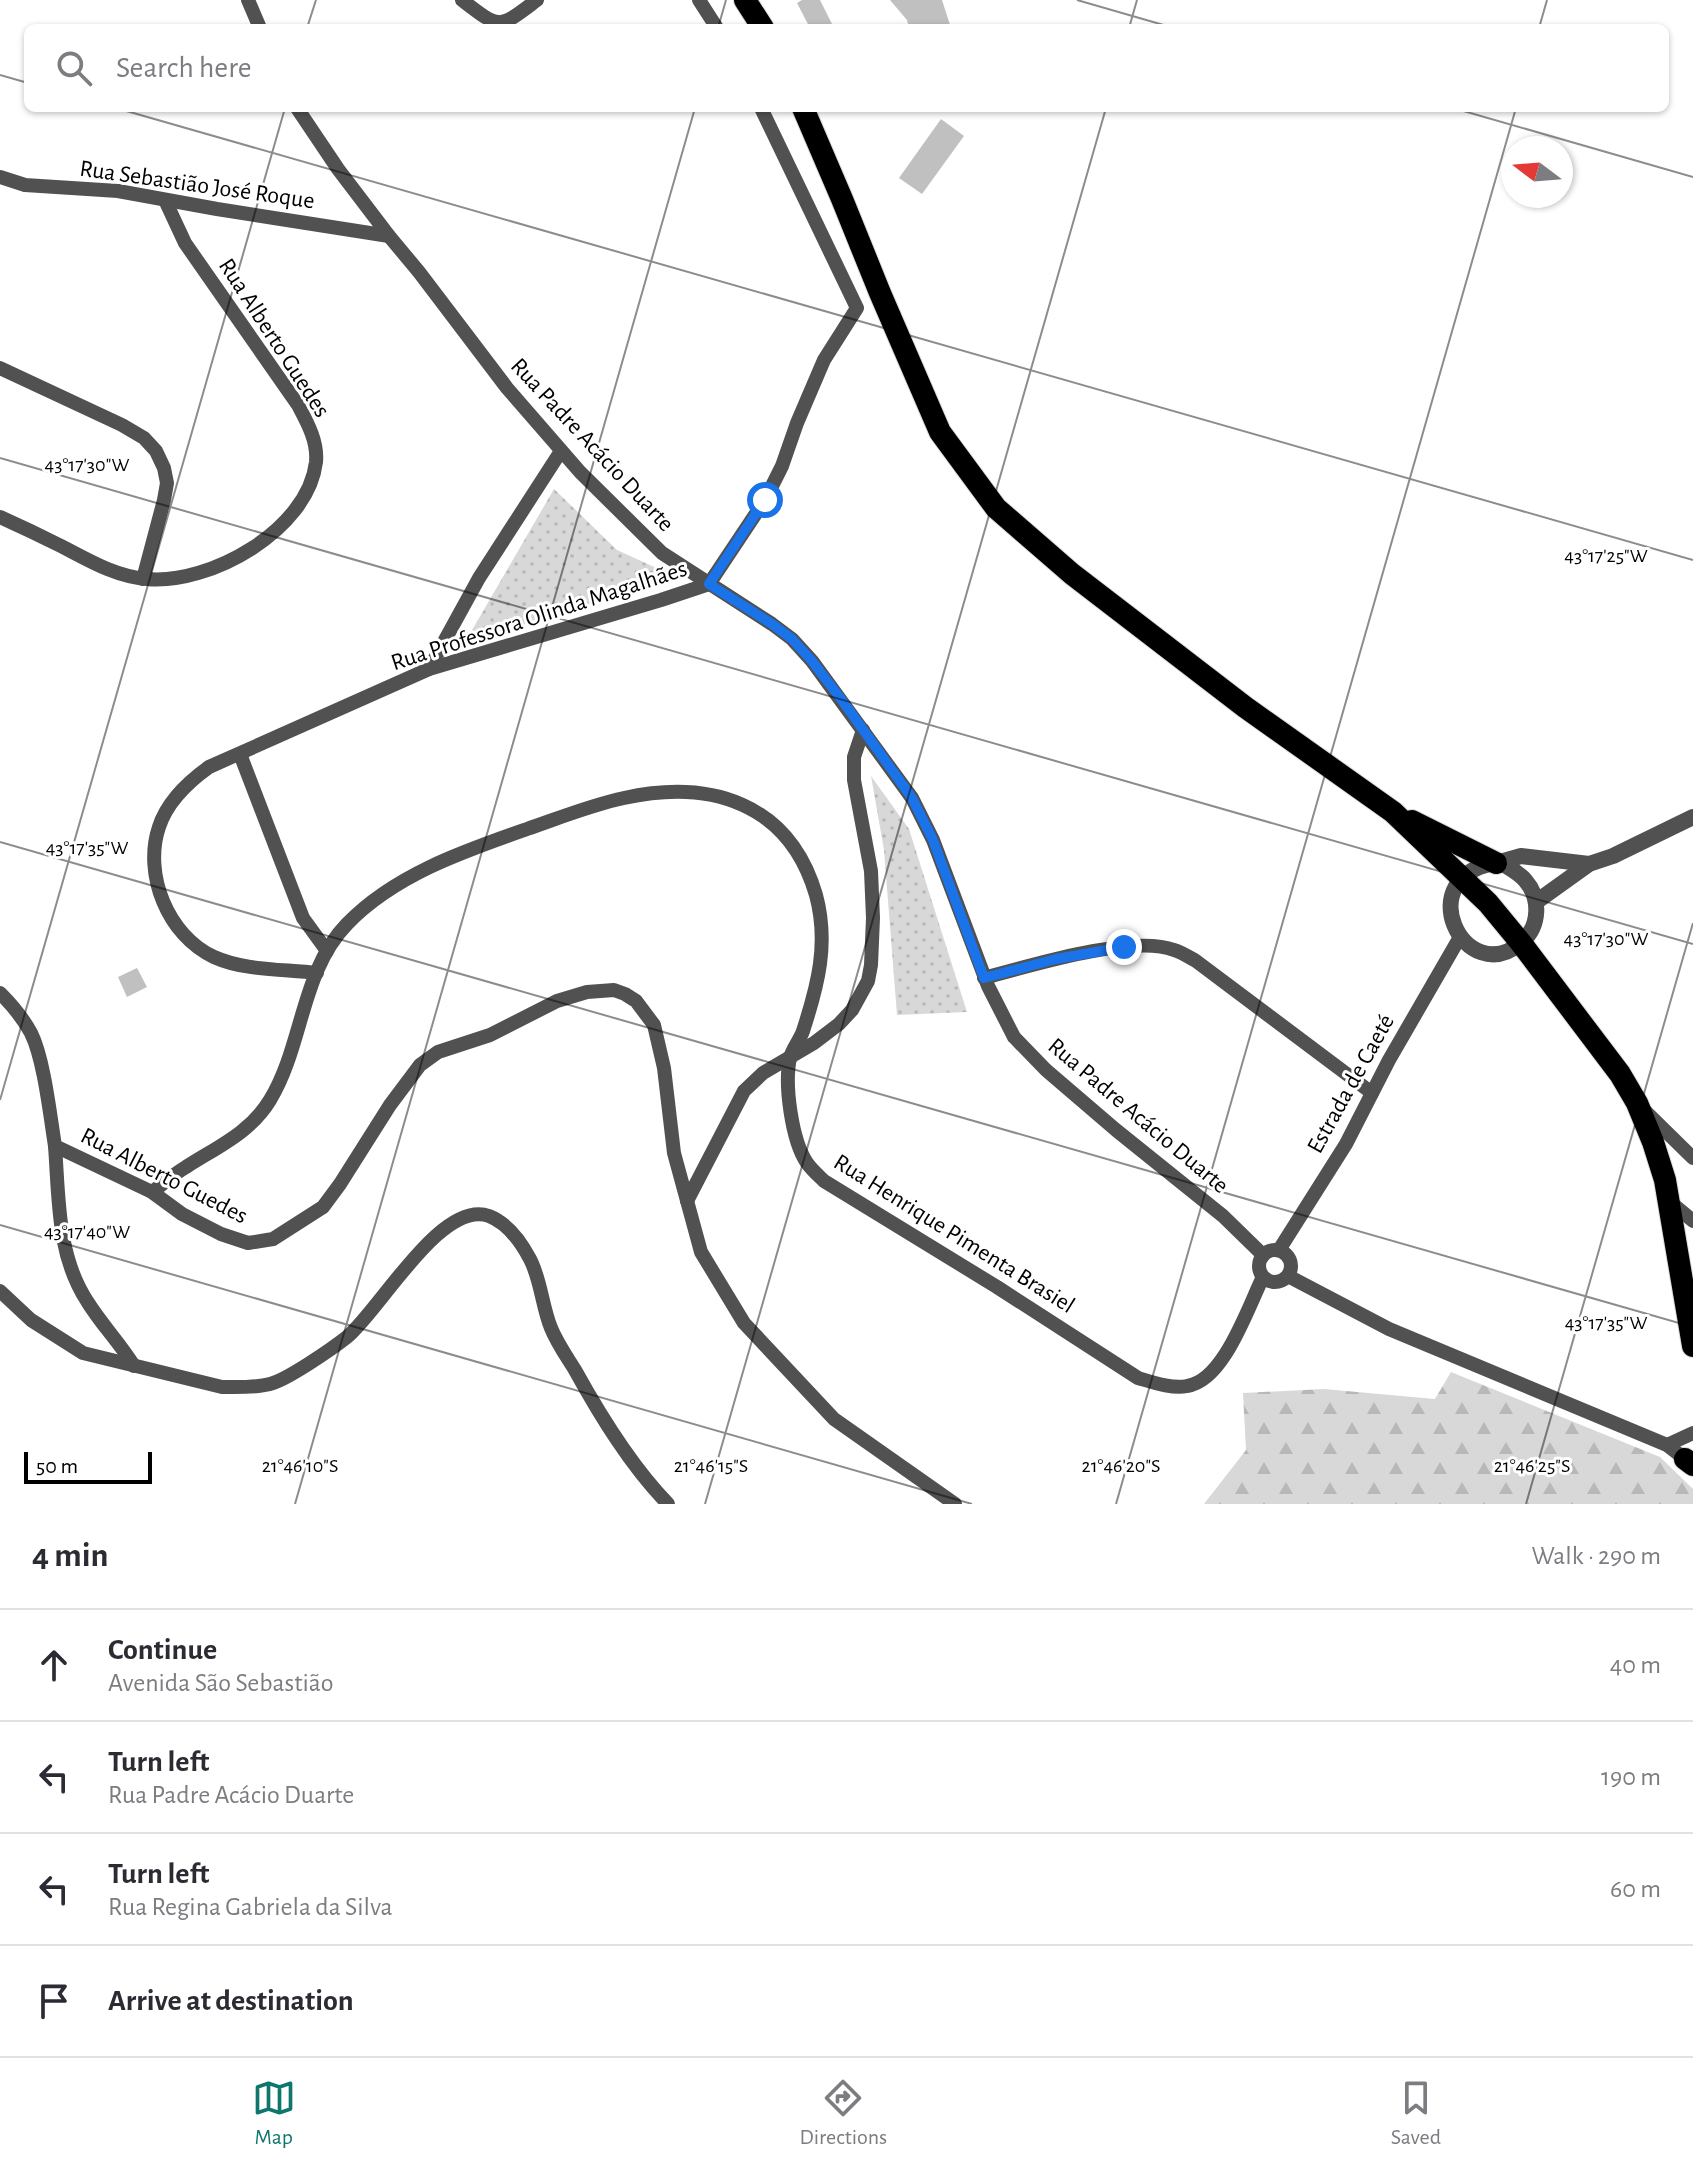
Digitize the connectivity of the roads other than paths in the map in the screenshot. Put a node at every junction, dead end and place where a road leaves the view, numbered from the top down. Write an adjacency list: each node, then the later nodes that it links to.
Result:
1 (248, 0): 6 (street)
2 (462, 0): 3 (street)
3 (537, 0)
4 (699, 0): 7 (street)
5 (745, 0): 8 (highway)
6 (258, 24)
7 (714, 24)
8 (760, 24)
9 (300, 112): 14 (street, Rua Padre Acácio Duarte)
10 (763, 112): 16 (street)
11 (805, 112): 15 (highway)
12 (0, 177): 13 (street, Rua Sebastião José Roque)
13 (165, 200): 14 (street, Rua Sebastião José Roque); 20 (street, Rua Alberto Guedes)
14 (389, 236): 18 (street, Rua Padre Acácio Duarte)
15 (880, 293): 16 (street); 25 (highway)
16 (857, 308): 21 (street)
17 (0, 368): 20 (street)
18 (561, 451): 21 (street, Rua Padre Acácio Duarte); 22 (street)
19 (0, 517): 20 (street, Rua Alberto Guedes)
20 (143, 579)
21 (709, 584): 22 (street, Rua Professora Olinda Magalhães); 23 (street, Rua Padre Acácio Duarte)
22 (429, 669): 24 (street, Rua Professora Olinda Magalhães)
23 (863, 730): 35 (street, Rua Padre Acácio Duarte); 37 (street)
24 (240, 754): 33 (street); 34 (street, Rua Professora Olinda Magalhães)
25 (1393, 812): 27 (highway); 29 (highway)
26 (1693, 817): 28 (street)
27 (1498, 863): 28 (street); 29 (street); 30 (street)
28 (1589, 864): 30 (street)
29 (1463, 878): 31 (street); 32 (highway)
30 (1536, 902): 32 (street)
31 (1460, 937): 32 (street); 38 (street, Estrada de Caeté)
32 (1521, 943): 39 (highway)
33 (327, 951): 34 (street, Rua Henrique Pimenta Brasiel); 37 (street, Rua Henrique Pimenta Brasiel)
34 (317, 973): 42 (street, Rua Henrique Pimenta Brasiel)
35 (984, 978): 38 (street); 47 (street, Rua Padre Acácio Duarte)
36 (0, 993): 40 (street, Rua Alberto Guedes)
37 (790, 1057): 44 (street); 49 (street, Rua Henrique Pimenta Brasiel)
38 (1372, 1093): 46 (street, Estrada de Caeté)
39 (1637, 1103): 41 (street); 43 (highway)
40 (55, 1146): 42 (street, Rua Alberto Guedes); 52 (street)
41 (1693, 1158)
42 (152, 1192): 44 (street, Rua Alberto Guedes)
43 (1668, 1200): 45 (street); 51 (highway)
44 (687, 1201): 57 (street, Rua Alberto Guedes)
45 (1693, 1221)
46 (1279, 1250): 47 (street); 48 (street)
47 (1263, 1255): 49 (street)
48 (1288, 1276): 49 (street); 54 (street)
49 (1263, 1277)
50 (0, 1291): 52 (street)
51 (1693, 1346)
52 (134, 1366): 56 (street)
53 (1693, 1433): 54 (street)
54 (1667, 1445): 55 (street)
55 (1690, 1462)
56 (668, 1504)
57 (955, 1504)

